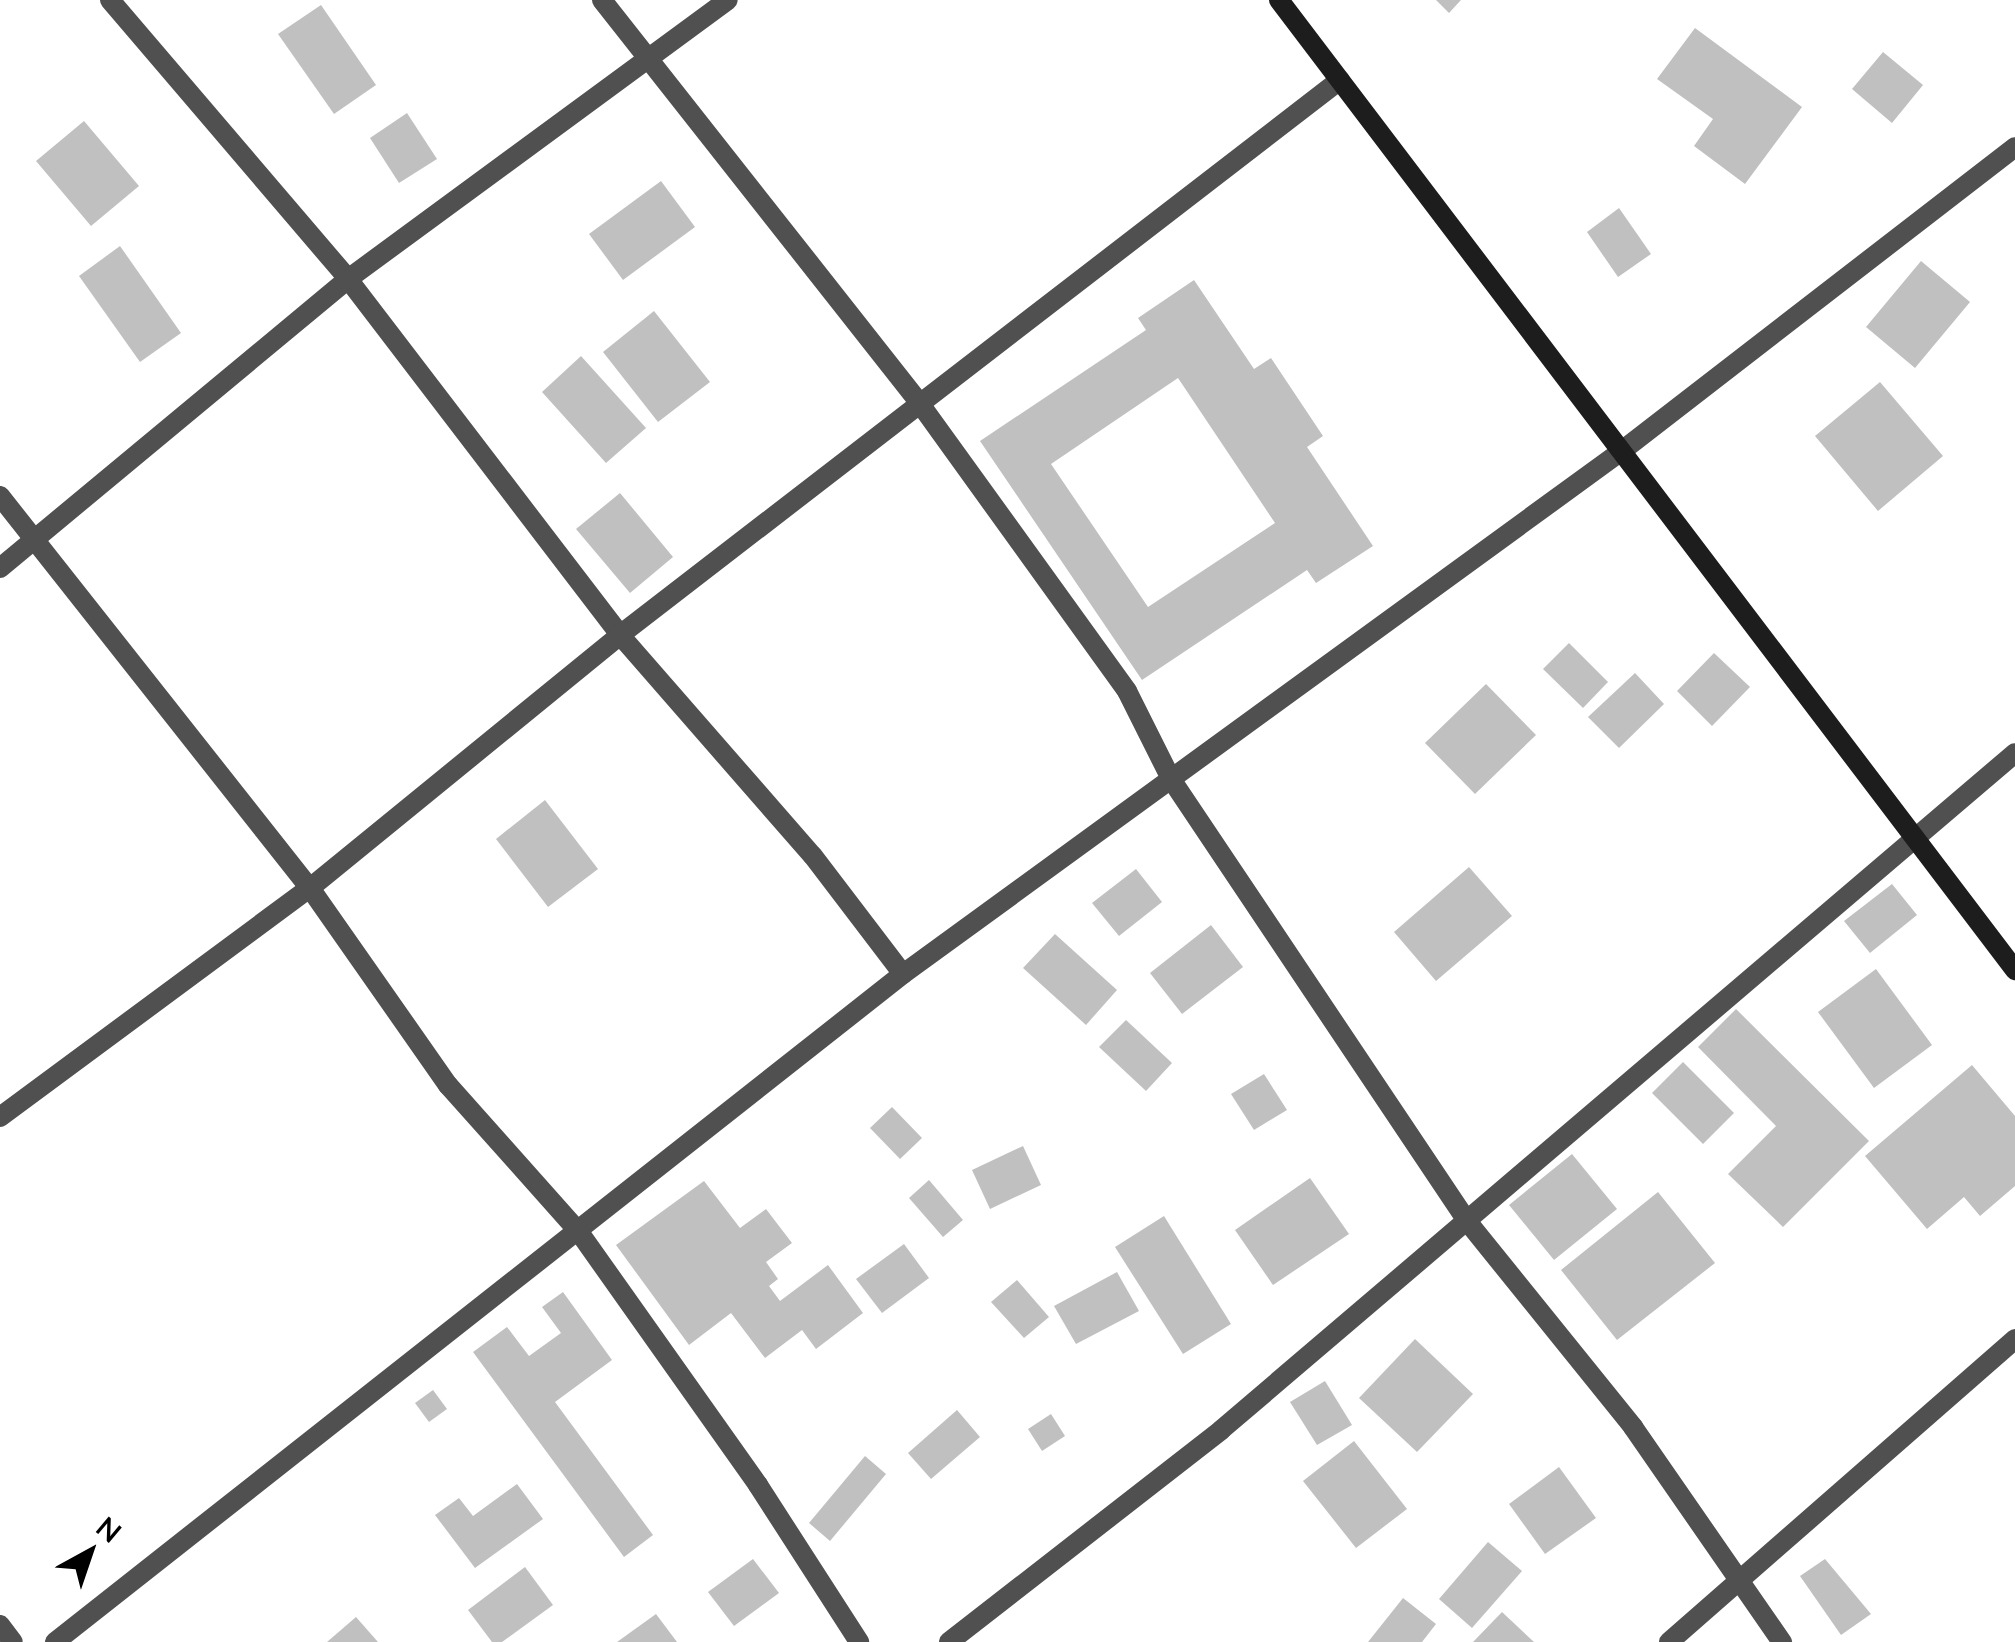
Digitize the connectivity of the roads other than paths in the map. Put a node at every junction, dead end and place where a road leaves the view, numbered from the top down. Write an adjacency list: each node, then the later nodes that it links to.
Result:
1 (110, 0): 8 (street)
2 (602, 0): 5 (street)
3 (728, 0): 5 (street)
4 (1279, 0): 6 (main road)
5 (648, 61): 8 (street); 9 (street)
6 (1340, 80): 9 (street); 10 (main road)
7 (2015, 147): 10 (street)
8 (348, 279): 12 (street); 14 (street)
9 (918, 401): 14 (street); 16 (street)
10 (1622, 450): 16 (street); 17 (main road)
11 (0, 496): 12 (street)
12 (37, 542): 13 (street); 18 (street)
13 (0, 568)
14 (620, 634): 18 (street); 20 (street)
15 (2015, 753): 17 (street)
16 (1171, 779): 20 (street); 22 (street)
17 (1916, 843): 19 (main road); 22 (street)
18 (310, 888): 21 (street); 23 (street)
19 (2015, 970)
20 (903, 974): 23 (street)
21 (0, 1117)
22 (1467, 1221): 25 (street); 30 (street)
23 (579, 1232): 28 (street); 29 (street)
24 (2015, 1339): 25 (street)
25 (1742, 1582): 31 (street); 32 (street)
26 (0, 1625): 27 (street)
27 (12, 1642)
28 (55, 1642)
29 (859, 1642)
30 (949, 1642)
31 (1669, 1642)
32 (1782, 1642)

